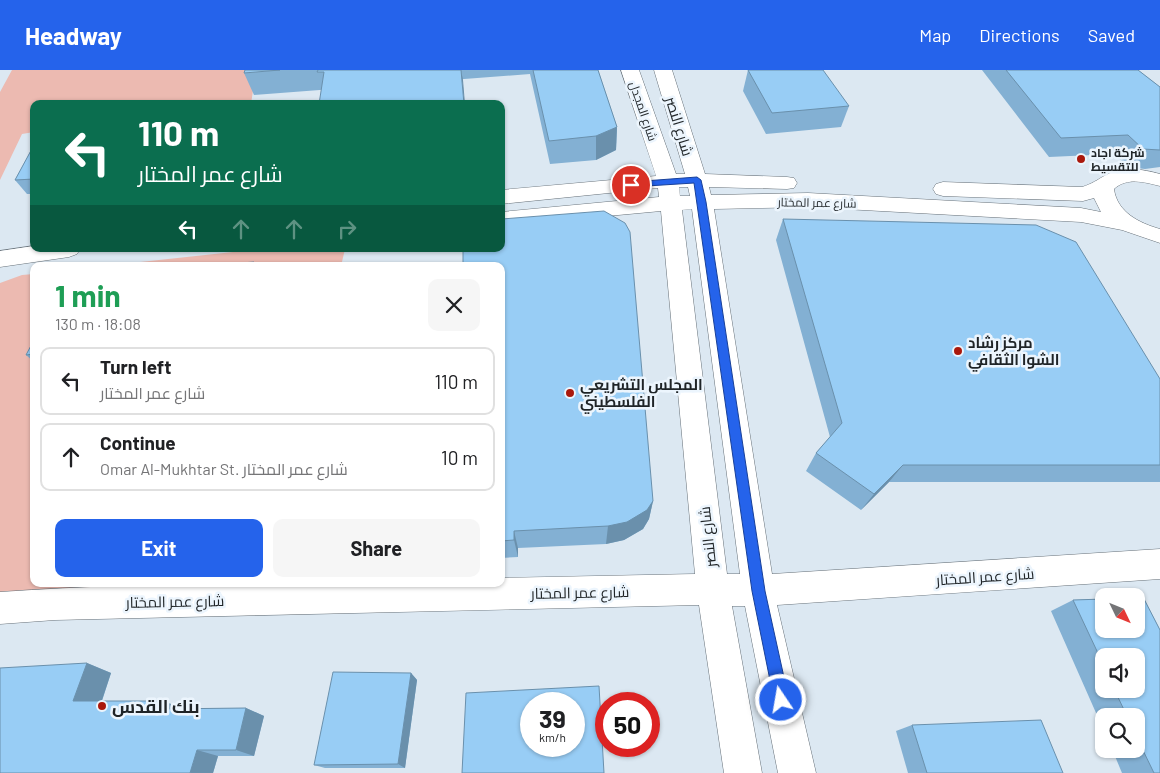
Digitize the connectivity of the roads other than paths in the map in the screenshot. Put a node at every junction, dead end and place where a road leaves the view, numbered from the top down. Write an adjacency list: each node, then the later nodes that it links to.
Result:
1 (630, 70): 6 (main road, شارع المجدل)
2 (663, 70): 5 (main road, شارع النصر)
3 (1160, 180): 4 (main road, شارع عمر المختار)
4 (1103, 188): 5 (main road, شارع عمر المختار); 9 (main road)
5 (700, 191): 6 (main road, شارع عمر المختار); 9 (main road, شارع عمر المختار); 15 (main road, شارع النصر)
6 (669, 192): 7 (main road); 8 (main road, شارع عمر المختار); 14 (main road, شارع النصر)
7 (505, 197)
8 (505, 218)
9 (1132, 225): 10 (main road)
10 (1159, 236)
11 (48, 252): 12 (main road)
12 (0, 259)
13 (1160, 564): 15 (main road, شارع عمر المختار)
14 (713, 589): 15 (main road, شارع عمر المختار); 16 (main road, شارع عمر المختار); 17 (main road, شارع النصر)
15 (758, 591): 18 (main road, شارع النصر)
16 (0, 608)
17 (743, 773)
18 (797, 773)

